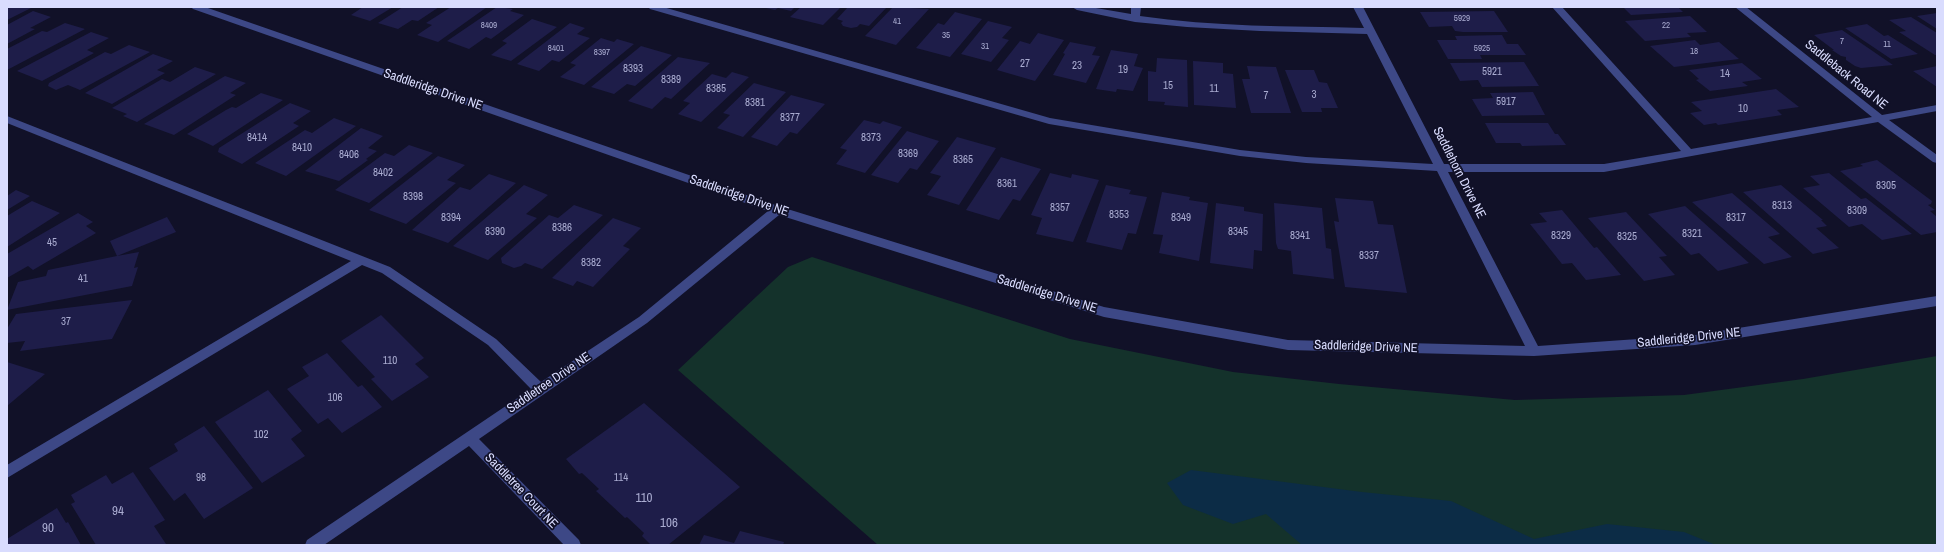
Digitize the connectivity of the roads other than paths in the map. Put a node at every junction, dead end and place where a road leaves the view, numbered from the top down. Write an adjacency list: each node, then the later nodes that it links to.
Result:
1 (196, 7): 16 (street, Saddleridge Drive NE)
2 (653, 7): 15 (street)
3 (1077, 7): 8 (street)
4 (1136, 7): 8 (street)
5 (1358, 7): 9 (street, Saddlehorn Drive NE)
6 (1557, 7): 13 (street)
7 (1740, 7): 11 (street, Saddleback Road NE)
8 (1136, 19): 9 (street)
9 (1372, 31): 15 (street, Saddlehorn Drive NE)
10 (1937, 108): 11 (street)
11 (1880, 118): 13 (street); 14 (street, Saddleback Road NE)
12 (7, 120): 17 (street)
13 (1689, 153): 15 (street)
14 (1937, 160)
15 (1441, 168): 19 (street, Saddlehorn Drive NE)
16 (777, 210): 19 (street, Saddleridge Drive NE); 20 (street, Saddletree Drive NE)
17 (360, 261): 20 (street); 22 (street)
18 (1937, 300): 19 (street, Saddleridge Drive NE)
19 (1534, 351)
20 (540, 389): 21 (street, Saddletree Drive NE)
21 (469, 437): 23 (street, Saddletree Drive NE); 24 (street, Saddletree Court NE)
22 (7, 472)
23 (312, 545)
24 (574, 545)

